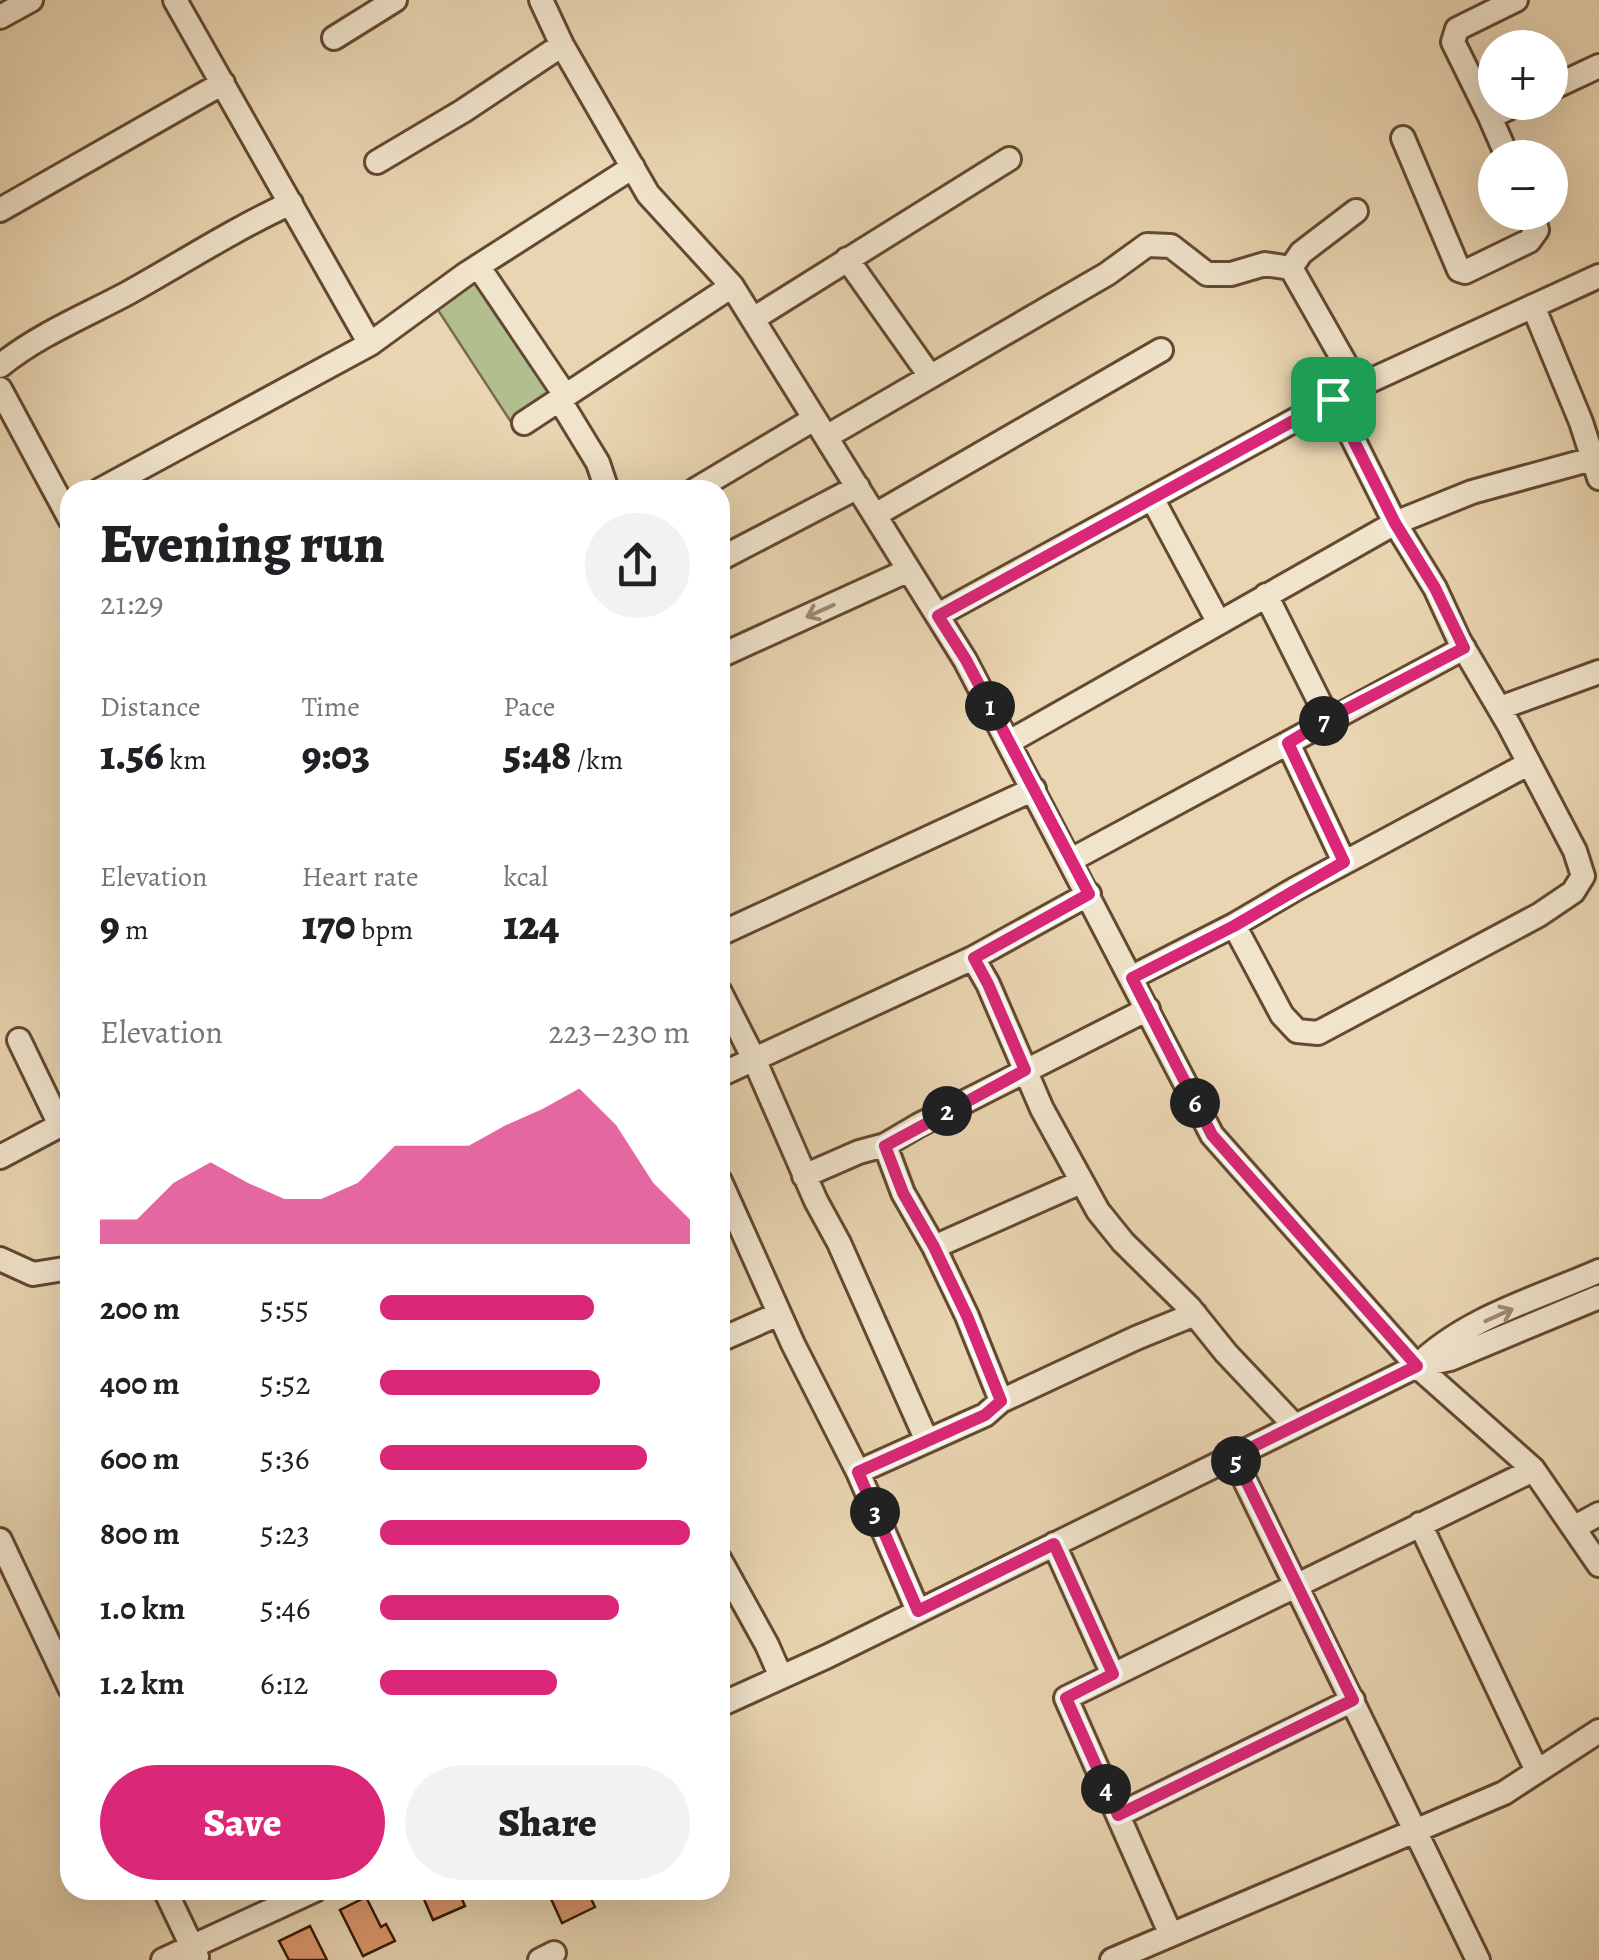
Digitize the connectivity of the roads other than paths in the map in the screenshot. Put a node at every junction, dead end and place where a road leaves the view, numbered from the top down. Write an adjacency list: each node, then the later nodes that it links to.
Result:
1 (31, 0): 6 (street)
2 (176, 0): 11 (street)
3 (395, 0): 7 (street)
4 (541, 0): 8 (street)
5 (1516, 0): 12 (street)
6 (0, 18)
7 (334, 38)
8 (562, 44): 15 (street); 16 (street)
9 (1599, 66): 10 (street)
10 (1568, 81)
11 (223, 84): 17 (street); 18 (street)
12 (1478, 93)
13 (1403, 138): 20 (street)
14 (1009, 159): 21 (street)
15 (376, 162)
16 (633, 167): 22 (street); 25 (street)
17 (291, 203): 28 (street); 30 (street)
18 (0, 210)
19 (1356, 212): 23 (street)
20 (1537, 230)
21 (847, 259): 27 (street); 31 (street)
22 (478, 266): 28 (street); 34 (street)
23 (1291, 268): 31 (street); 32 (street)
24 (1599, 276): 26 (street)
25 (732, 286): 27 (street); 34 (street)
26 (1533, 306): 32 (street); 38 (street)
27 (753, 319): 37 (street)
28 (370, 344): 39 (street)
29 (1161, 350): 45 (street)
30 (0, 366)
31 (930, 376): 37 (street)
32 (1358, 386): 35 (street)
33 (0, 389): 43 (street)
34 (562, 397): 36 (street); 40 (street)
35 (1333, 399): 44 (street); 46 (street)
36 (524, 423)
37 (820, 428): 41 (street); 42 (street)
38 (1597, 465): 46 (street)
39 (118, 480)
40 (604, 480)
41 (715, 480)
42 (858, 488): 45 (street); 47 (street)
43 (60, 497)
44 (1152, 498): 50 (street); 51 (street)
45 (875, 515): 48 (street)
46 (1395, 523): 49 (street); 52 (street)
47 (730, 555)
48 (909, 570): 50 (street); 53 (street, one-way to 53)
49 (1266, 595): 51 (street); 56 (street)
50 (938, 616): 57 (street)
51 (1219, 624): 57 (street)
52 (1464, 648): 55 (street); 56 (street)
53 (730, 651)
54 (1599, 672): 55 (street)
55 (1500, 708): 59 (street)
56 (1328, 719): 58 (street)
57 (1009, 742): 60 (street)
58 (1288, 743): 61 (street); 62 (street)
59 (1528, 764): 62 (street); 64 (street)
60 (1034, 788): 61 (street); 65 (street)
61 (1071, 860): 63 (street)
62 (1344, 862): 64 (street)
63 (1089, 894): 66 (street); 67 (street)
64 (1234, 926): 67 (street)
65 (730, 929)
66 (974, 958): 71 (street); 72 (street)
67 (1132, 978): 68 (street)
68 (1148, 1009): 72 (street); 89 (street)
69 (730, 1012): 71 (street)
70 (19, 1040): 74 (street)
71 (754, 1059): 73 (street); 78 (street)
72 (1025, 1070): 76 (street); 79 (street)
73 (730, 1071)
74 (60, 1113)
75 (60, 1125): 77 (street)
76 (885, 1146): 78 (street); 81 (street)
77 (0, 1157)
78 (804, 1176): 92 (street)
79 (1081, 1182): 81 (street); 87 (street)
80 (730, 1204): 86 (street)
81 (934, 1247): 90 (street)
82 (0, 1259): 83 (street)
83 (60, 1270)
84 (1599, 1271): 89 (street, one-way to 84)
85 (1595, 1306): 89 (street)
86 (779, 1314): 88 (street); 95 (street)
87 (1195, 1314): 90 (street); 91 (street)
88 (730, 1336)
89 (1417, 1366): 91 (street); 94 (street)
90 (1001, 1401): 92 (street)
91 (1295, 1426): 93 (street)
92 (927, 1441): 95 (street)
93 (1234, 1456): 100 (street); 103 (street)
94 (1533, 1470): 97 (street); 98 (street)
95 (858, 1472): 104 (street)
96 (1599, 1514): 98 (street)
97 (1420, 1524): 103 (street); 111 (street)
98 (1574, 1526): 101 (street)
99 (0, 1540): 105 (street)
100 (1054, 1544): 104 (street); 106 (street)
101 (1599, 1566)
102 (730, 1578): 107 (street)
103 (1296, 1584): 106 (street); 109 (street)
104 (918, 1611): 107 (street)
105 (60, 1667)
106 (1113, 1674): 112 (street)
107 (780, 1677): 108 (street)
108 (730, 1700)
109 (1353, 1700): 112 (street); 113 (street)
110 (1599, 1731): 111 (street)
111 (1537, 1772): 113 (street)
112 (1118, 1815): 116 (street)
113 (1417, 1831): 116 (street); 120 (street)
114 (170, 1900): 117 (street)
115 (296, 1900): 117 (street)
116 (1171, 1936): 119 (street)
117 (195, 1953): 118 (street)
118 (163, 1960)
119 (1112, 1960)
120 (1478, 1960)

